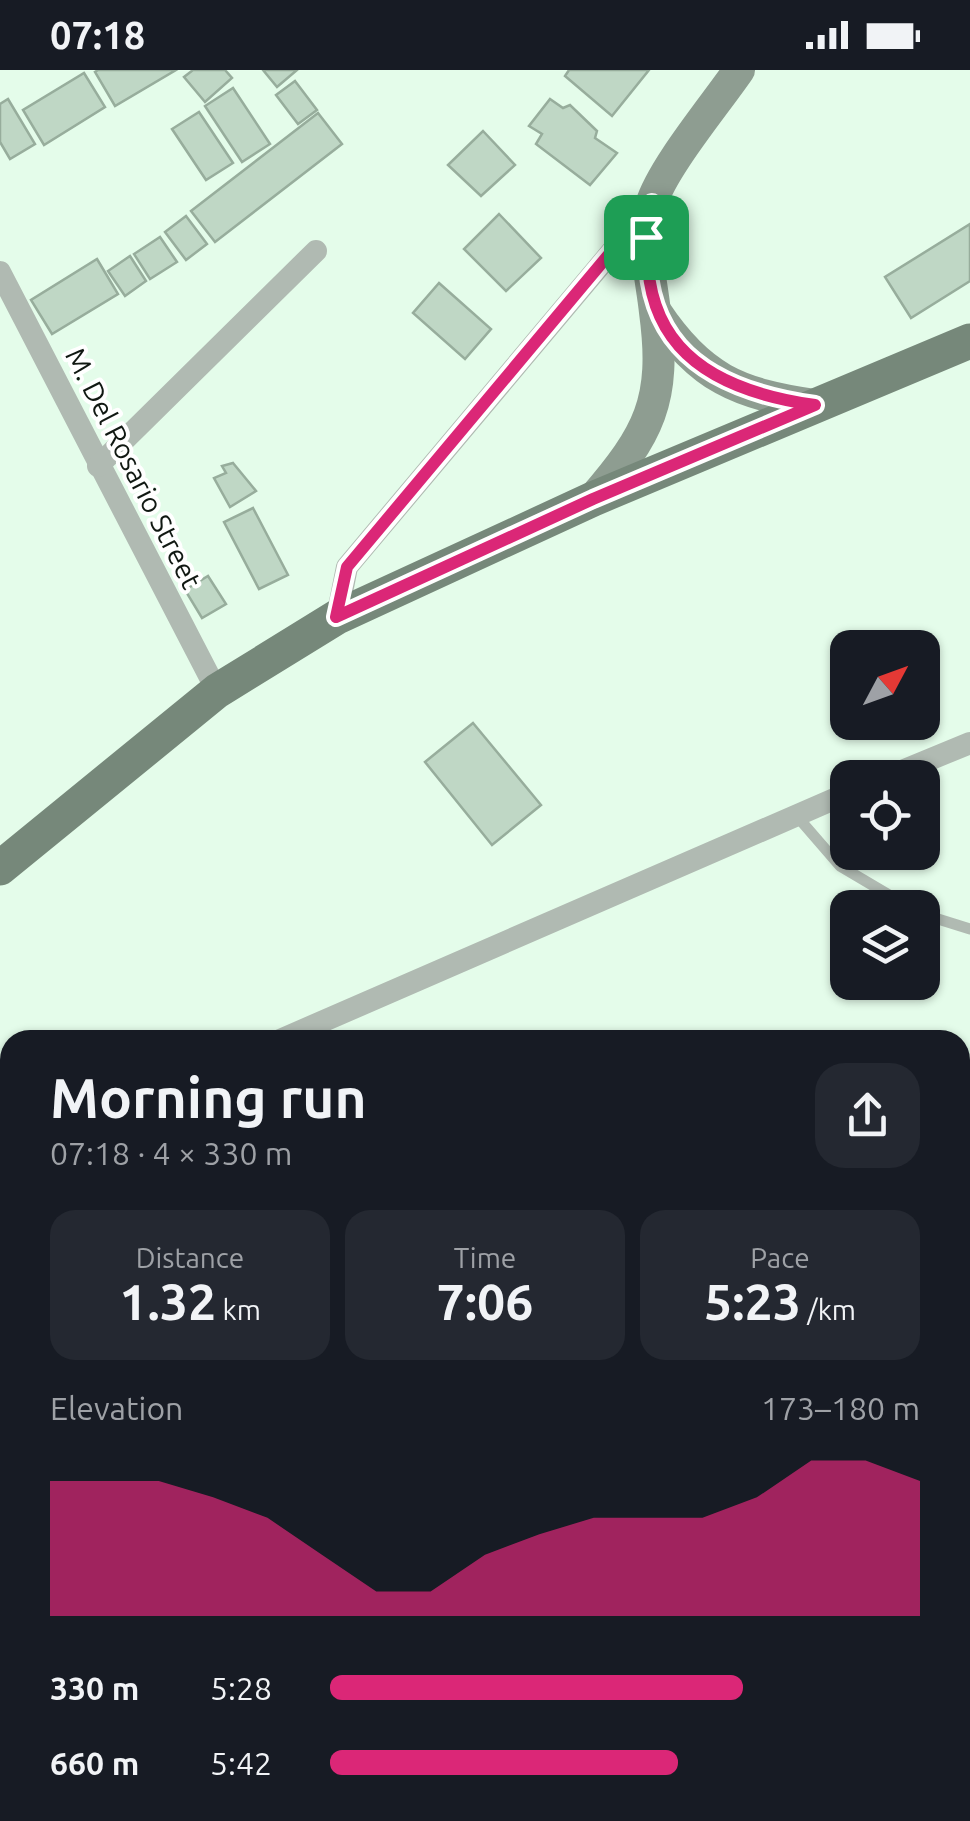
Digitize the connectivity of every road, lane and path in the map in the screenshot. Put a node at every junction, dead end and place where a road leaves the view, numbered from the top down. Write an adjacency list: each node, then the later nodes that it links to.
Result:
1 (738, 70): 2 (main road)
2 (652, 203): 5 (main road); 10 (street)
3 (316, 250): 8 (street)
4 (0, 272): 8 (street, M. Del Rosario Street)
5 (656, 312): 7 (main road); 9 (main road)
6 (970, 340): 7 (main road)
7 (815, 405): 9 (main road)
8 (98, 466): 11 (street, M. Del Rosario Street)
9 (593, 499): 10 (main road)
10 (336, 617): 11 (main road)
11 (217, 691): 16 (main road)
12 (970, 743): 13 (street)
13 (929, 760)
14 (830, 800): 15 (street)
15 (795, 814): 17 (lane); 20 (street)
16 (0, 868)
17 (881, 890)
18 (940, 920): 19 (lane)
19 (970, 929)
20 (303, 1030)

